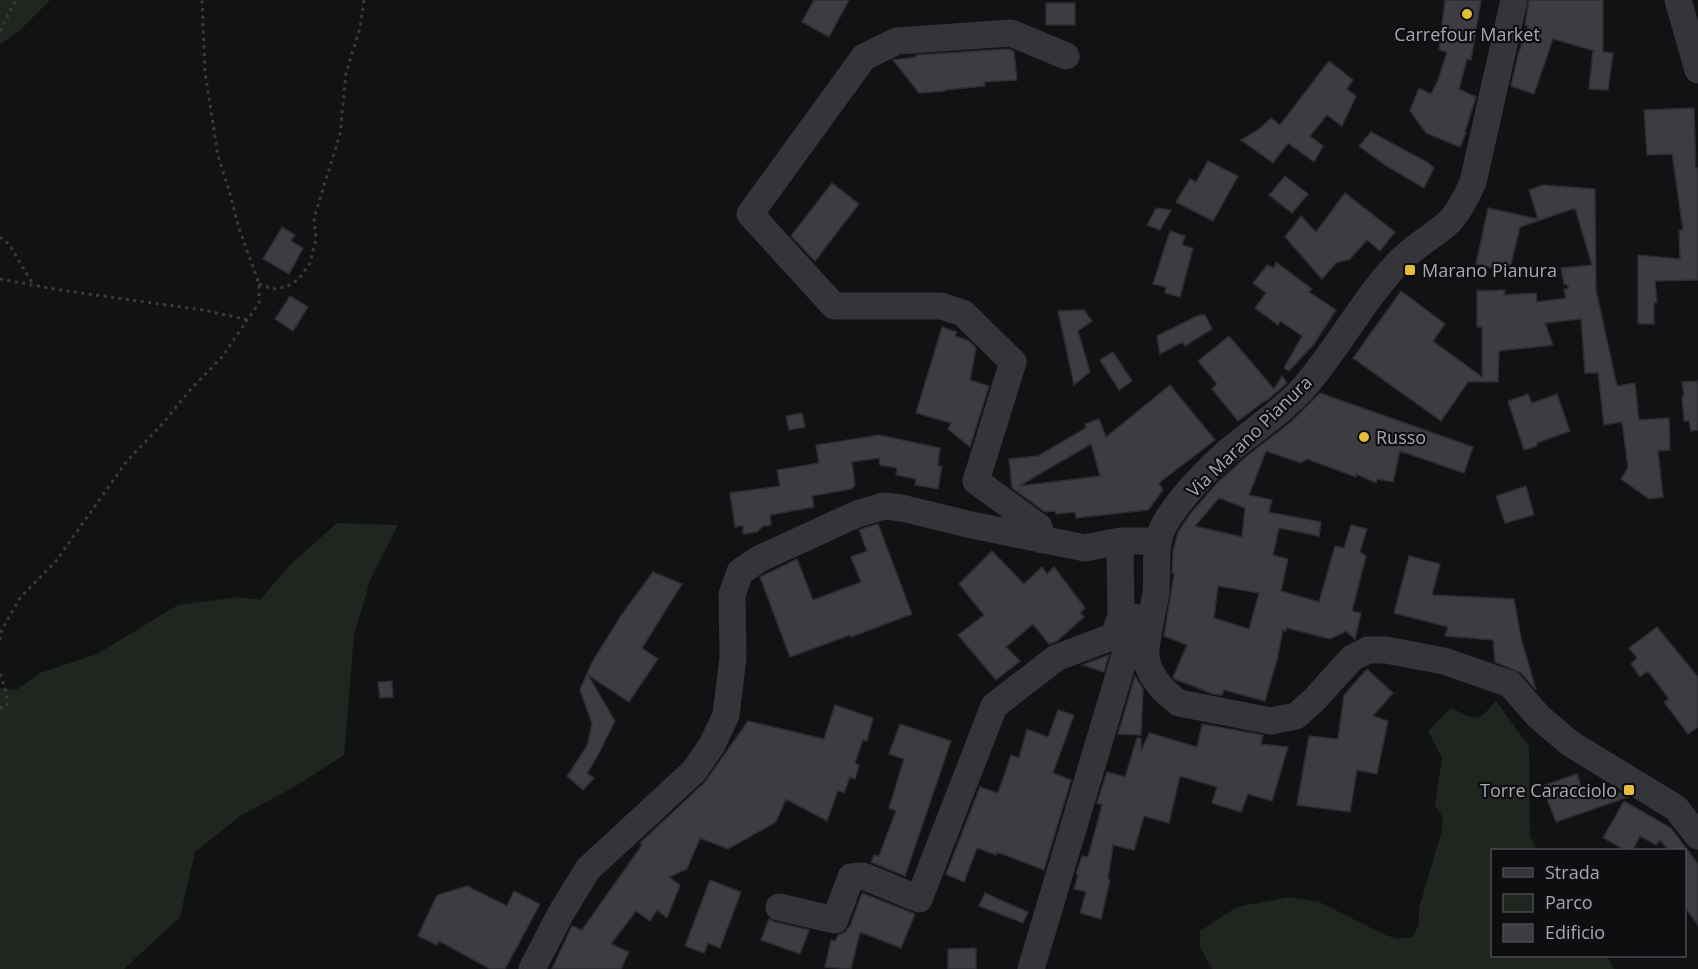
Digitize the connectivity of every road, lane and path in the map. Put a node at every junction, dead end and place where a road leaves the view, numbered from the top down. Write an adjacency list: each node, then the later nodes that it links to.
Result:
1 (16, 0): 6 (path)
2 (202, 0): 11 (path)
3 (364, 0): 11 (path)
4 (1514, 0): 16 (street, Via Marano Pianura)
5 (1678, 0): 8 (street)
6 (0, 31)
7 (1066, 56): 14 (street)
8 (1698, 70)
9 (0, 237): 12 (path)
10 (0, 279): 12 (path)
11 (259, 284): 13 (path)
12 (34, 286): 13 (path)
13 (249, 320): 17 (path)
14 (1042, 540): 15 (street); 22 (street)
15 (1120, 541): 16 (street); 21 (street)
16 (1158, 548): 20 (street, Via Marano Pianura); 23 (street)
17 (0, 640)
18 (0, 674): 19 (path)
19 (0, 708)
20 (1698, 836)
21 (779, 907)
22 (532, 969)
23 (1031, 969)

